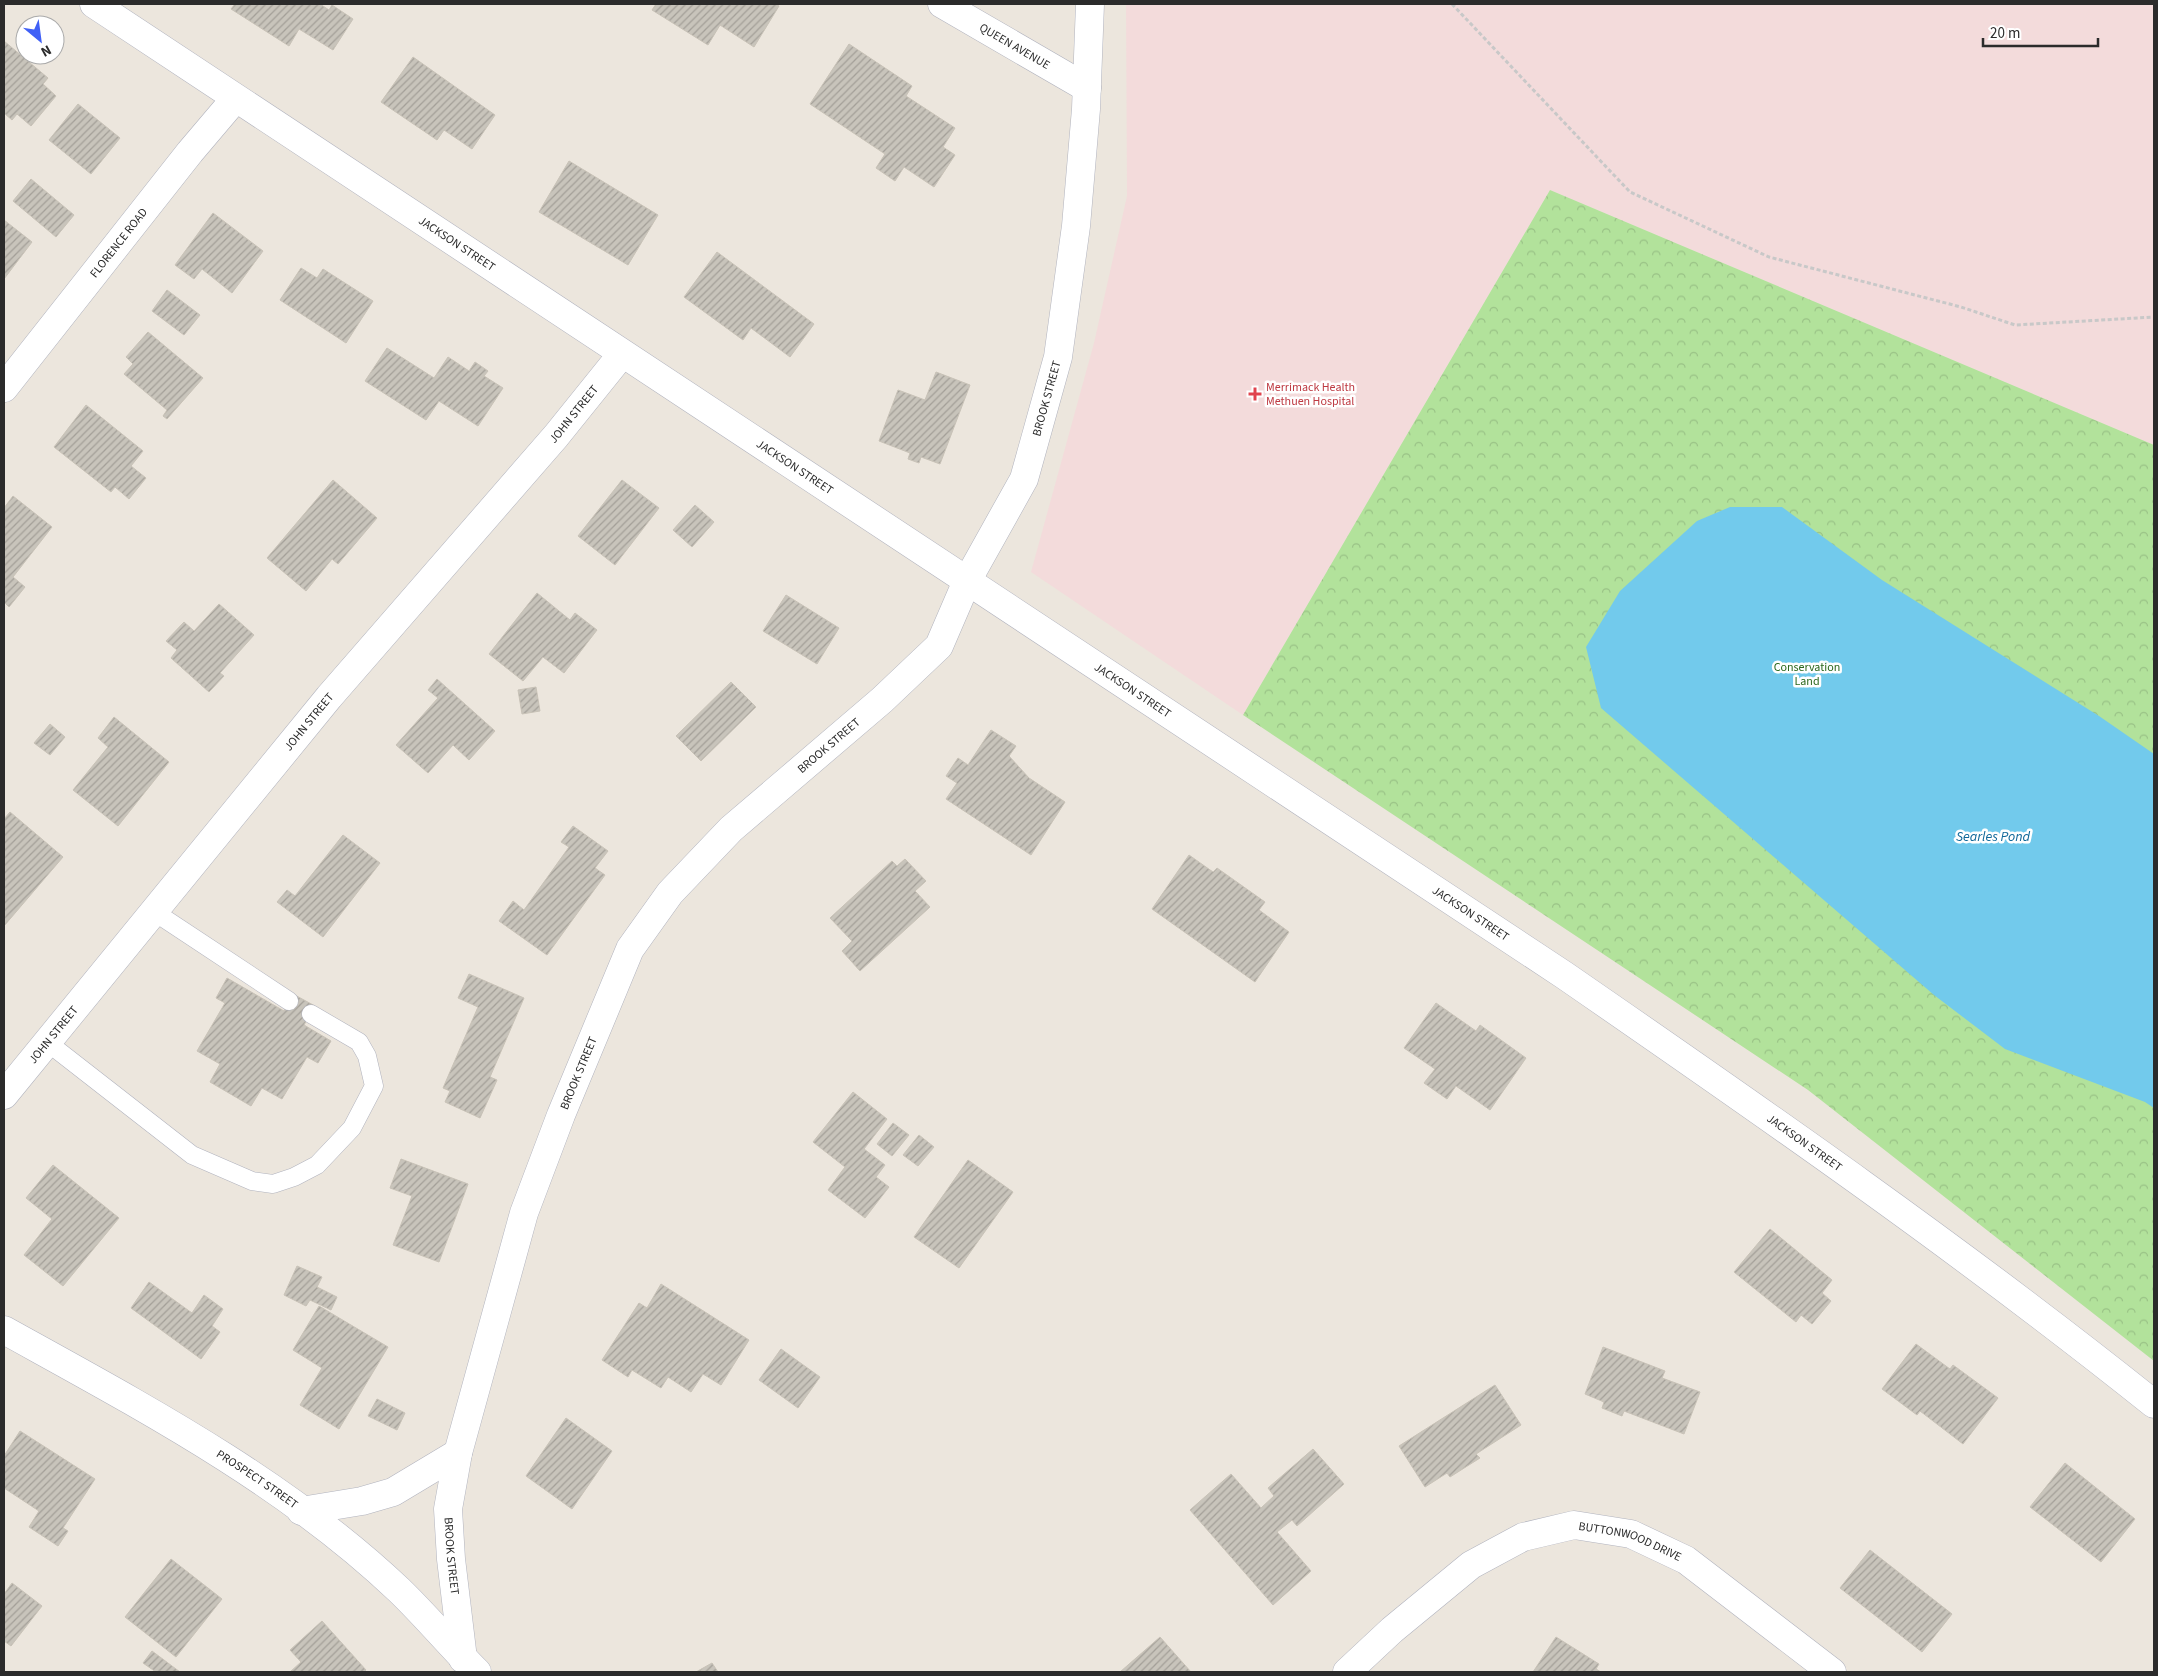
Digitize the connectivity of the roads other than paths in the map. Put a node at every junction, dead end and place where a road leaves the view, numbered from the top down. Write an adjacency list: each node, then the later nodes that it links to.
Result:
1 (94, 4): 5 (street, JACKSON STREET)
2 (942, 4): 4 (street, QUEEN AVENUE)
3 (1090, 4): 4 (street, BROOK STREET)
4 (1087, 88): 8 (street, BROOK STREET)
5 (235, 99): 6 (street, JACKSON STREET); 7 (street, FLORENCE ROAD)
6 (622, 354): 8 (street, JACKSON STREET); 9 (street, JOHN STREET)
7 (4, 388)
8 (967, 582): 15 (street, JACKSON STREET); 16 (street, BROOK STREET)
9 (153, 911): 10 (lane); 12 (street, JOHN STREET)
10 (289, 1001)
11 (311, 1014): 12 (lane)
12 (47, 1042): 13 (street, JOHN STREET)
13 (4, 1095)
14 (4, 1330): 17 (street, PROSPECT STREET)
15 (2154, 1404)
16 (458, 1453): 17 (street); 18 (street, BROOK STREET)
17 (301, 1511): 18 (street, PROSPECT STREET)
18 (470, 1665)
19 (1347, 1672): 20 (street, BUTTONWOOD DRIVE)
20 (1832, 1672)

